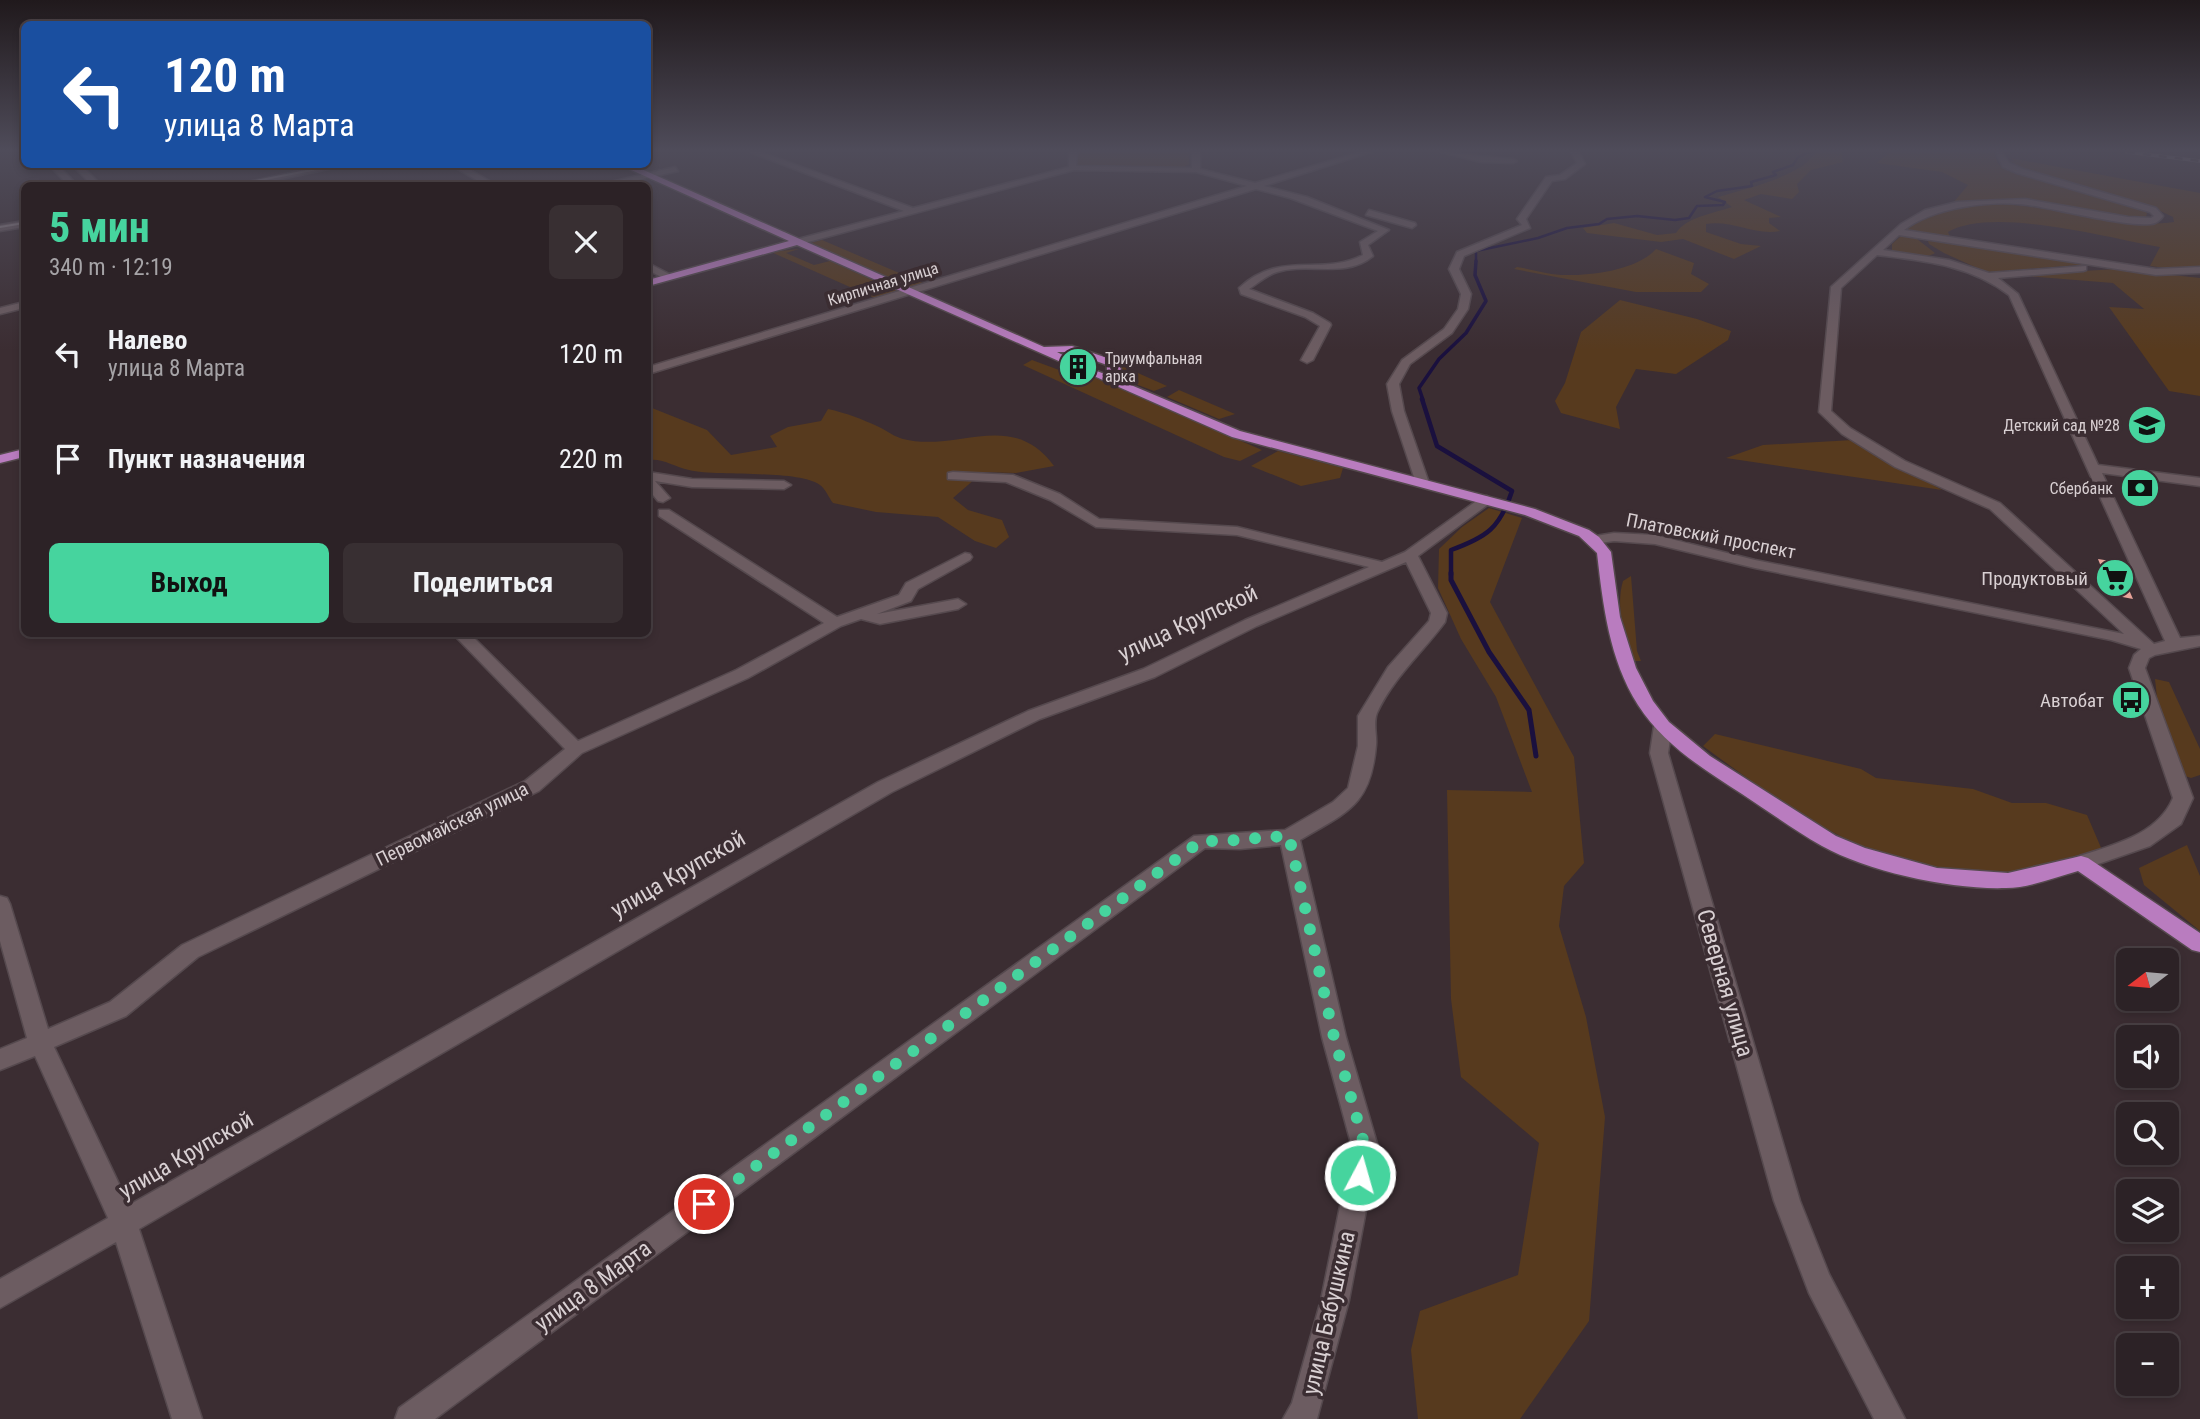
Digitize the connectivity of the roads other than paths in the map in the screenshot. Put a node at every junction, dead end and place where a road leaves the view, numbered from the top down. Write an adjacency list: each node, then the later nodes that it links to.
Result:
1 (751, 218): 14 (street)
2 (885, 218): 14 (street)
3 (1151, 218): 22 (street, Кирпичная улица)
4 (1353, 218): 26 (street)
5 (1383, 218): 11 (street)
6 (1522, 218): 35 (street)
7 (1919, 218): 13 (street)
8 (2118, 218): 9 (street)
9 (2156, 218)
10 (21, 224): 12 (street)
11 (1412, 225)
12 (0, 228)
13 (1898, 232): 15 (street); 16 (street)
14 (797, 242): 20 (main road); 22 (main road)
15 (1877, 252): 19 (street); 49 (street)
16 (2113, 265): 18 (street); 19 (street)
17 (651, 268): 20 (street)
18 (2200, 270)
19 (1989, 276): 31 (street)
20 (668, 277): 21 (main road)
21 (651, 281)
22 (912, 292): 25 (main road); 27 (street, Кирпичная улица)
23 (21, 306): 24 (street)
24 (0, 311)
25 (1040, 349): 28 (main road); 28 (main road)
26 (1307, 360)
27 (651, 370)
28 (1114, 382): 35 (main road)
29 (21, 456): 30 (main road)
30 (0, 459)
31 (2094, 468): 34 (street); 48 (street)
32 (651, 476): 36 (street)
33 (953, 476): 42 (street)
34 (2200, 482)
35 (1422, 483): 38 (main road)
36 (784, 485)
37 (651, 486): 45 (street)
38 (1487, 500): 39 (main road); 40 (street, улица Крупской)
39 (1594, 540): 49 (street, Платовский проспект); 50 (main road)
40 (1410, 555): 42 (street, улица Крупской); 52 (street, улица 8 Марта)
41 (965, 557): 44 (street, Первомайская улица)
42 (1382, 566): 58 (street, улица Крупской)
43 (958, 604): 44 (street)
44 (860, 614): 45 (street, Первомайская улица)
45 (835, 624): 51 (street, Первомайская улица)
46 (464, 637): 51 (street)
47 (2200, 641): 48 (street)
48 (2174, 643): 49 (street)
49 (2151, 650): 53 (street)
50 (1663, 726): 53 (main road); 63 (street, Северная улица)
51 (576, 749): 56 (street, Первомайская улица)
52 (1289, 836): 61 (street, улица 8 Марта); 62 (street, улица Бабушкина)
53 (2081, 863): 55 (main road)
54 (0, 904): 56 (street)
55 (2200, 944)
56 (40, 1042): 57 (street, Первомайская улица); 58 (street)
57 (0, 1060)
58 (123, 1221): 59 (street, улица Крупской); 60 (street)
59 (0, 1294)
60 (187, 1419)
61 (410, 1419)
62 (1298, 1419)
63 (1890, 1419)

